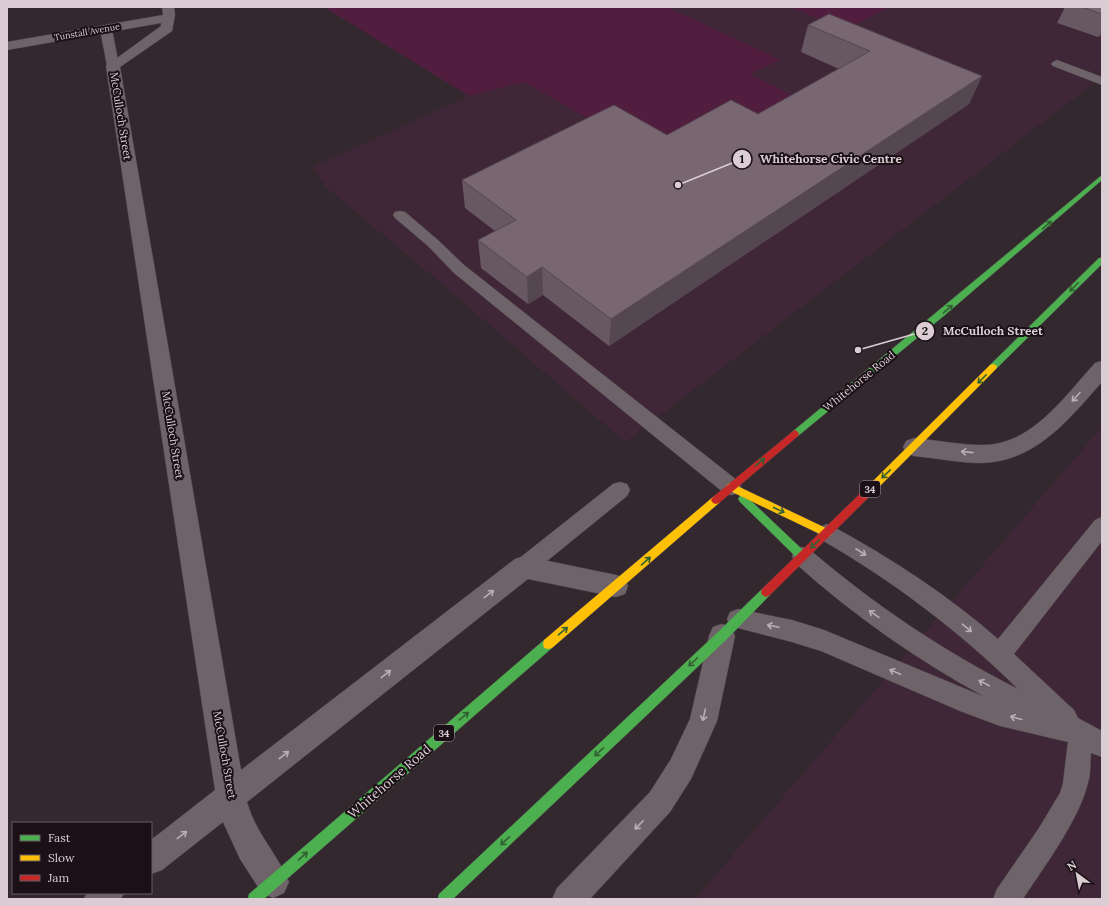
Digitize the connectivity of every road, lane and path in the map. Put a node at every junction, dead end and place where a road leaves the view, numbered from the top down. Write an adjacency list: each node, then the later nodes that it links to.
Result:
1 (168, 13): 2 (street, Tunstall Avenue); 5 (street, McCulloch Street)
2 (106, 29): 3 (street, Tunstall Avenue); 5 (lane)
3 (7, 46)
4 (1057, 64): 6 (lane)
5 (113, 66): 22 (street, McCulloch Street)
6 (1102, 82)
7 (1102, 177): 12 (highway, Whitehorse Road / 34, one-way to 7)
8 (400, 215): 12 (lane)
9 (1102, 260): 11 (highway, 34, one-way to 11)
10 (1102, 368): 11 (street, one-way to 11)
11 (914, 447): 15 (highway, 34, one-way to 15)
12 (731, 487): 15 (highway, one-way to 15); 16 (highway); 18 (highway, Whitehorse Road / 34, one-way to 12)
13 (620, 490): 17 (lane)
14 (1102, 526): 20 (lane)
15 (827, 533): 16 (highway, 34, one-way to 16); 20 (lane, one-way to 20)
16 (802, 556): 19 (highway, 34); 21 (lane, one-way to 16)
17 (524, 567): 18 (street); 22 (street, one-way to 17)
18 (616, 586): 24 (highway, Whitehorse Road / 34, one-way to 18)
19 (730, 627): 21 (lane, one-way to 19); 26 (highway, 34, one-way to 26); 27 (street, one-way to 27)
20 (999, 655): 21 (lane)
21 (1092, 739): 28 (lane)
22 (231, 796): 23 (street, one-way to 22); 24 (street, McCulloch Street)
23 (152, 858)
24 (273, 882): 25 (highway, Whitehorse Road / 34)
25 (254, 899)
26 (444, 899)
27 (568, 899)
28 (1007, 899)

